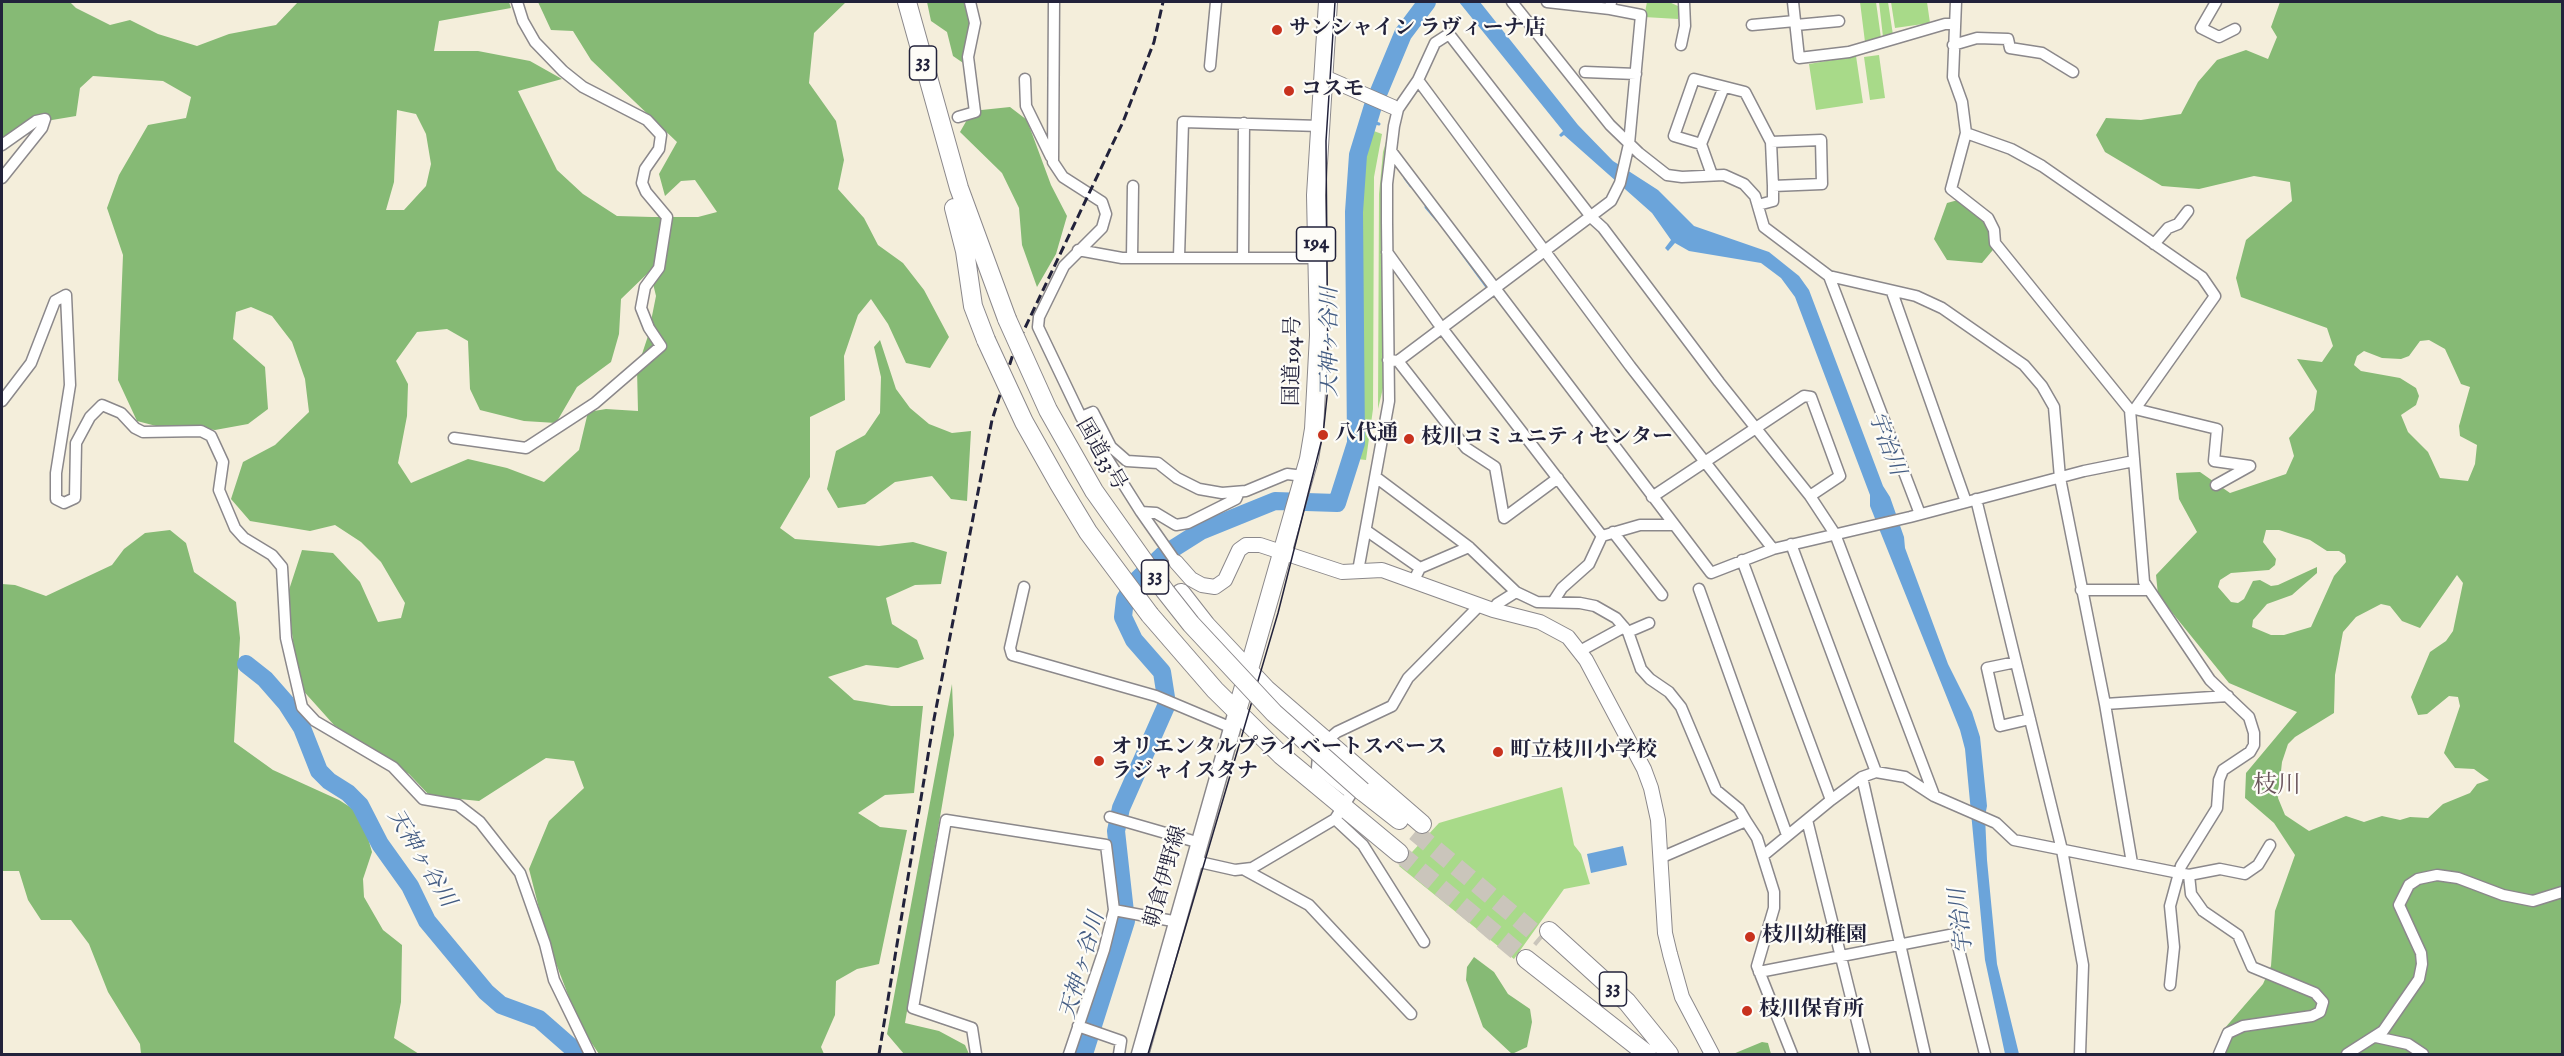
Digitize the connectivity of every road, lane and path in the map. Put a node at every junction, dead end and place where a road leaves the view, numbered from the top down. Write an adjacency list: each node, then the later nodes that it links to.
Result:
1 (517, 2): 66 (street)
2 (907, 2): 32 (highway, 33)
3 (970, 2): 30 (street)
4 (1054, 2): 40 (street)
5 (1216, 2): 21 (street)
6 (1328, 2): 25 (highway, 国道194号 / 194)
7 (1512, 2): 38 (street)
8 (1547, 2): 13 (street)
9 (1684, 2): 19 (street)
10 (1793, 2): 15 (street)
11 (1956, 2): 16 (street)
12 (2216, 2): 18 (street)
13 (1611, 5): 24 (street)
14 (1839, 21): 15 (street)
15 (1796, 23): 16 (street); 17 (street)
16 (1953, 24): 20 (street)
17 (1752, 25)
18 (2235, 29)
19 (1681, 45)
20 (1953, 45): 23 (street); 34 (street)
21 (1210, 66)
22 (1585, 72): 24 (street)
23 (2073, 72)
24 (1636, 74): 38 (street)
25 (1322, 76): 29 (street); 33 (highway, 国道194号 / 194)
26 (1025, 79): 40 (street)
27 (1418, 80): 29 (street); 47 (street); 51 (street)
28 (1724, 87): 35 (street); 36 (street); 36 (street)
29 (1396, 108): 39 (street)
30 (958, 117)
31 (1244, 123): 33 (street); 52 (street); 54 (street)
32 (940, 124): 59 (highway); 111 (highway, bridge)
33 (1320, 126): 55 (highway, 国道194号 / 194)
34 (1966, 133): 48 (street); 63 (street)
35 (1771, 142): 44 (street); 44 (street)
36 (1701, 144): 41 (street)
37 (2, 145): 42 (street)
38 (1628, 148): 41 (street); 47 (street)
39 (1391, 151): 50 (street); 57 (street)
40 (1053, 162): 49 (street)
41 (1712, 175): 45 (street)
42 (2, 178)
43 (1133, 186): 53 (street)
44 (1773, 186): 45 (street)
45 (1758, 205): 56 (street)
46 (2188, 211): 48 (street)
47 (1592, 218): 51 (street); 65 (street)
48 (2154, 244): 63 (street)
49 (1078, 250): 53 (street); 64 (street)
50 (1387, 252): 60 (street); 61 (street)
51 (1546, 252): 57 (street); 69 (street)
52 (1179, 257): 53 (street); 54 (street)
53 (1132, 258)
54 (1243, 258): 55 (street)
55 (1316, 258): 74 (highway, 国道194号 / 194)
56 (1829, 276): 58 (street); 81 (street)
57 (1494, 290): 60 (street); 78 (street)
58 (1892, 292): 73 (street); 79 (street)
59 (1011, 313): 107 (highway); 112 (highway, 国道33号 / 33, bridge)
60 (1442, 327): 61 (street); 72 (street)
61 (1393, 361): 71 (street); 72 (street)
62 (2, 401): 145 (street)
63 (2133, 409): 67 (street); 75 (street)
64 (1081, 417): 68 (street); 70 (street)
65 (1756, 428): 69 (street); 77 (street); 77 (street)
66 (454, 438)
67 (2134, 461): 73 (street); 98 (street)
68 (1131, 462): 70 (street); 76 (street)
69 (1706, 462): 78 (street); 88 (street)
70 (1120, 478): 80 (street)
71 (1377, 478): 83 (street); 87 (street)
72 (1558, 478): 84 (street)
73 (2060, 478): 79 (street); 97 (street)
74 (1303, 480): 76 (street); 89 (highway, 国道194号 / 194)
75 (2216, 485)
76 (1239, 492): 80 (street)
77 (1810, 496): 85 (street)
78 (1652, 497): 82 (street)
79 (1971, 501): 81 (street); 106 (street)
80 (1141, 512): 91 (street)
81 (1915, 516): 85 (street)
82 (1672, 525): 84 (street); 90 (street)
83 (1367, 531): 92 (street); 93 (street)
84 (1608, 534): 100 (street); 101 (street)
85 (1835, 534): 86 (street); 115 (street)
86 (1791, 544): 88 (street); 113 (street)
87 (1469, 548): 92 (street); 99 (street)
88 (1773, 549): 90 (street)
89 (1281, 550): 91 (street); 93 (street); 107 (highway, 国道194号 / 194)
90 (1742, 560): 116 (street)
91 (1176, 562)
92 (1420, 568): 94 (street)
93 (1358, 571): 94 (street)
94 (1413, 582): 102 (street)
95 (1024, 586): 111 (street)
96 (1699, 589): 121 (street)
97 (2081, 590): 98 (street); 109 (street)
98 (2148, 590): 108 (street)
99 (1516, 592): 101 (street); 102 (street)
100 (1662, 595)
101 (1553, 603): 104 (street)
102 (1486, 608): 105 (street); 112 (street)
103 (1649, 623): 104 (street)
104 (1626, 630): 105 (street); 120 (street)
105 (1580, 651): 127 (street)
106 (2016, 662): 110 (street); 110 (street)
107 (1249, 672): 111 (highway, 国道194号 / 194); 112 (highway, 33)
108 (2228, 696): 109 (street); 131 (street)
109 (2105, 704): 129 (street)
110 (2030, 719): 124 (street)
111 (1234, 720): 117 (highway); 122 (main road, 朝倉伊野線)
112 (1325, 742): 117 (street)
113 (1876, 772): 114 (street); 115 (street)
114 (1862, 777): 116 (street); 137 (street)
115 (1934, 796): 124 (street)
116 (1831, 800): 119 (street)
117 (1339, 814): 125 (highway); 130 (street); 136 (street)
118 (1111, 817): 122 (street)
119 (1807, 820): 121 (street); 138 (street)
120 (1746, 821): 126 (street); 127 (street)
121 (1787, 835): 126 (street)
122 (1200, 843): 128 (main road, 朝倉伊野線)
123 (2270, 845): 131 (street)
124 (2062, 850): 129 (street); 157 (street)
125 (1399, 853)
126 (1764, 855): 140 (street)
127 (1660, 858): 152 (street)
128 (1195, 861): 130 (street); 134 (main road, 朝倉伊野線)
129 (2132, 863): 131 (street)
130 (1245, 870): 142 (street)
131 (2184, 874): 141 (street); 158 (street)
132 (2562, 892): 144 (street)
133 (1116, 910): 134 (street); 143 (street); 146 (street)
134 (1178, 922): 149 (main road, 朝倉伊野線)
135 (1546, 935): 151 (highway, 33)
136 (1424, 942)
137 (1900, 946): 138 (street); 155 (street); 156 (street)
138 (1840, 956): 140 (street); 154 (street)
139 (1526, 959): 150 (highway, 33)
140 (1759, 972): 153 (street)
141 (2170, 985)
142 (1411, 1014)
143 (1080, 1027): 147 (street); 148 (street)
144 (2376, 1036): 159 (street); 160 (street)
145 (590, 1054)
146 (976, 1054)
147 (1069, 1054)
148 (1119, 1054)
149 (1140, 1054)
150 (1647, 1054)
151 (1668, 1054)
152 (1712, 1054)
153 (1792, 1054)
154 (1865, 1054)
155 (1925, 1054)
156 (1985, 1054)
157 (2080, 1054)
158 (2219, 1054)
159 (2347, 1054)
160 (2423, 1054)

